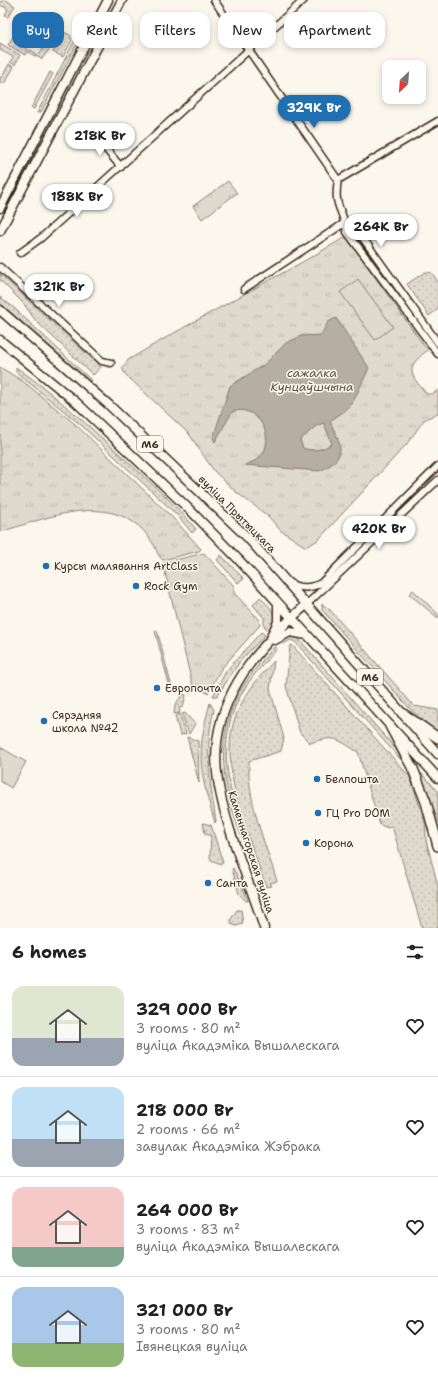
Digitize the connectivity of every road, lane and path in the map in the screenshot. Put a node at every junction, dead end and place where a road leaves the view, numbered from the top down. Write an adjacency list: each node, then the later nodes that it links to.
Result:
1 (108, 0): 10 (main road)
2 (122, 0): 12 (main road)
3 (214, 0): 5 (street)
4 (304, 0): 5 (street)
5 (249, 51): 8 (street); 9 (street)
6 (438, 121): 9 (street)
7 (94, 134): 8 (street)
8 (121, 167): 13 (street)
9 (338, 180): 11 (street)
10 (0, 208)
11 (346, 222): 15 (street); 18 (street); 19 (street)
12 (0, 231)
13 (20, 253)
14 (0, 267): 20 (street)
15 (244, 289)
16 (0, 310): 26 (main road, вуліца Прытыцкага / М6)
17 (0, 340): 27 (main road, М6)
18 (438, 343)
19 (438, 354)
20 (111, 363)
21 (438, 466): 22 (street)
22 (431, 472): 23 (street); 24 (street)
23 (438, 480): 25 (street)
24 (364, 538): 25 (street); 26 (street)
25 (372, 545): 28 (street)
26 (284, 579): 28 (main road, вуліца Прытыцкага / М6)
27 (278, 603): 29 (main road, М6); 31 (main road)
28 (306, 605): 29 (main road); 32 (main road, вуліца Прытыцкага / М6)
29 (292, 618): 30 (main road, М6); 31 (main road)
30 (308, 635): 31 (main road); 33 (main road, М6)
31 (261, 650): 38 (main road, Каменнагорская вуліца)
32 (402, 713): 34 (highway); 35 (main road, вуліца Прытыцкага / М6)
33 (390, 726): 36 (main road, М6); 37 (highway)
34 (438, 738)
35 (438, 754)
36 (438, 778)
37 (438, 846)
38 (264, 928)

